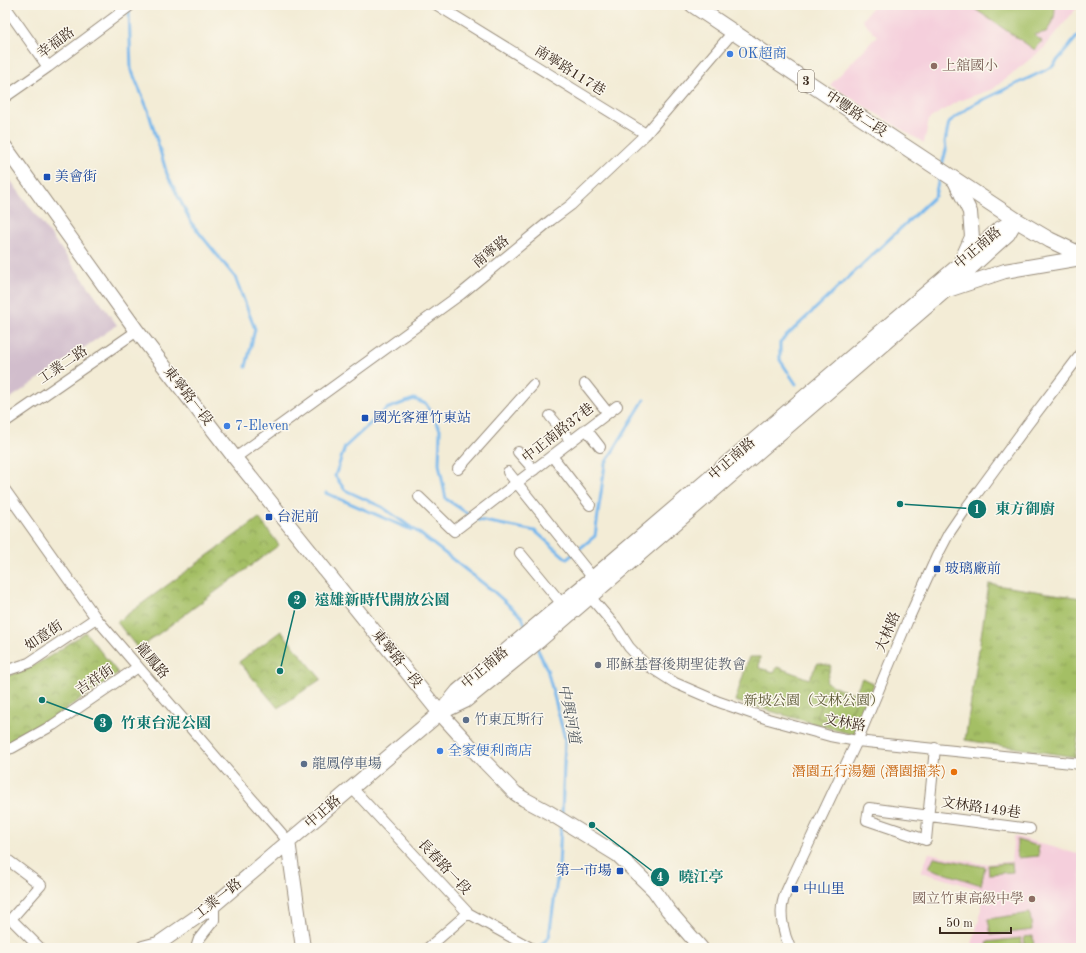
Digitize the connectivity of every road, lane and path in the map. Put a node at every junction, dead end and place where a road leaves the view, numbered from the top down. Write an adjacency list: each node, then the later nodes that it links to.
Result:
1 (438, 5): 8 (street, 南寧路117巷)
2 (693, 5): 5 (main road, 中豐路二段 / 3)
3 (5, 6): 6 (street)
4 (127, 8): 6 (street, 幸福路)
5 (733, 32): 8 (street, 南寧路); 10 (main road, 中豐路二段 / 3)
6 (48, 67): 7 (street, 幸福路)
7 (5, 97)
8 (646, 134): 29 (street, 南寧路)
9 (5, 147): 16 (street, 東寧路一段)
10 (954, 179): 11 (main road, 3); 14 (street)
11 (1016, 220): 12 (main road, 3); 14 (street, 中正南路); 15 (street, 中正南路)
12 (1081, 253)
13 (1081, 258): 15 (street)
14 (960, 264): 38 (street, 中正南路)
15 (945, 291): 39 (street, 中正南路)
16 (137, 331): 23 (street, 工業二路); 29 (street, 東寧路一段)
17 (1081, 354): 46 (street, 大林路)
18 (585, 384): 21 (street)
19 (533, 385): 30 (street)
20 (617, 406): 21 (street, 中正南路37巷)
21 (608, 413): 24 (street, 中正南路37巷)
22 (550, 416): 25 (street)
23 (5, 422)
24 (586, 429): 25 (street, 中正南路37巷); 26 (street)
25 (571, 441): 28 (street, 中正南路37巷)
26 (600, 447)
27 (518, 452): 31 (street)
28 (552, 456): 31 (street, 中正南路37巷); 36 (street)
29 (235, 458): 45 (street, 東寧路一段)
30 (458, 469)
31 (534, 470): 33 (street, 中正南路37巷)
32 (508, 472): 33 (street)
33 (518, 483): 35 (street, 中正南路37巷); 38 (street, 中正南路37巷)
34 (5, 490): 41 (street, 龍鳳路)
35 (419, 497)
36 (590, 505)
37 (520, 553): 40 (street)
38 (593, 578): 39 (street, 中正南路)
39 (586, 592): 40 (street, 中正南路); 42 (street, 中正南路); 46 (street, 文林路)
40 (562, 604): 42 (street, 中正南路)
41 (96, 618): 43 (street, 龍鳳路); 44 (street, 如意街)
42 (532, 638): 45 (street, 中正南路)
43 (138, 667): 48 (street, 吉祥街); 53 (street, 龍鳳路)
44 (5, 671)
45 (440, 713): 50 (street, 中正路); 63 (street, 東寧路一段)
46 (857, 740): 47 (street, 文林路); 64 (street, 大林路)
47 (935, 748): 49 (street, 文林路); 51 (street, 文林路149巷)
48 (5, 750)
49 (1081, 764)
50 (352, 787): 53 (street, 中正路); 56 (street, 長春路一段)
51 (929, 816): 51 (street, 文林路149巷); 52 (street, 文林路149巷)
52 (1030, 829)
53 (288, 841): 55 (street, 工業一路); 61 (street)
54 (5, 858): 58 (street)
55 (214, 905): 59 (street, 工業一路); 60 (street)
56 (468, 913): 57 (street, 長春路一段); 62 (street)
57 (529, 947)
58 (40, 948)
59 (143, 948)
60 (196, 948)
61 (302, 948)
62 (428, 948)
63 (701, 948)
64 (790, 948)

